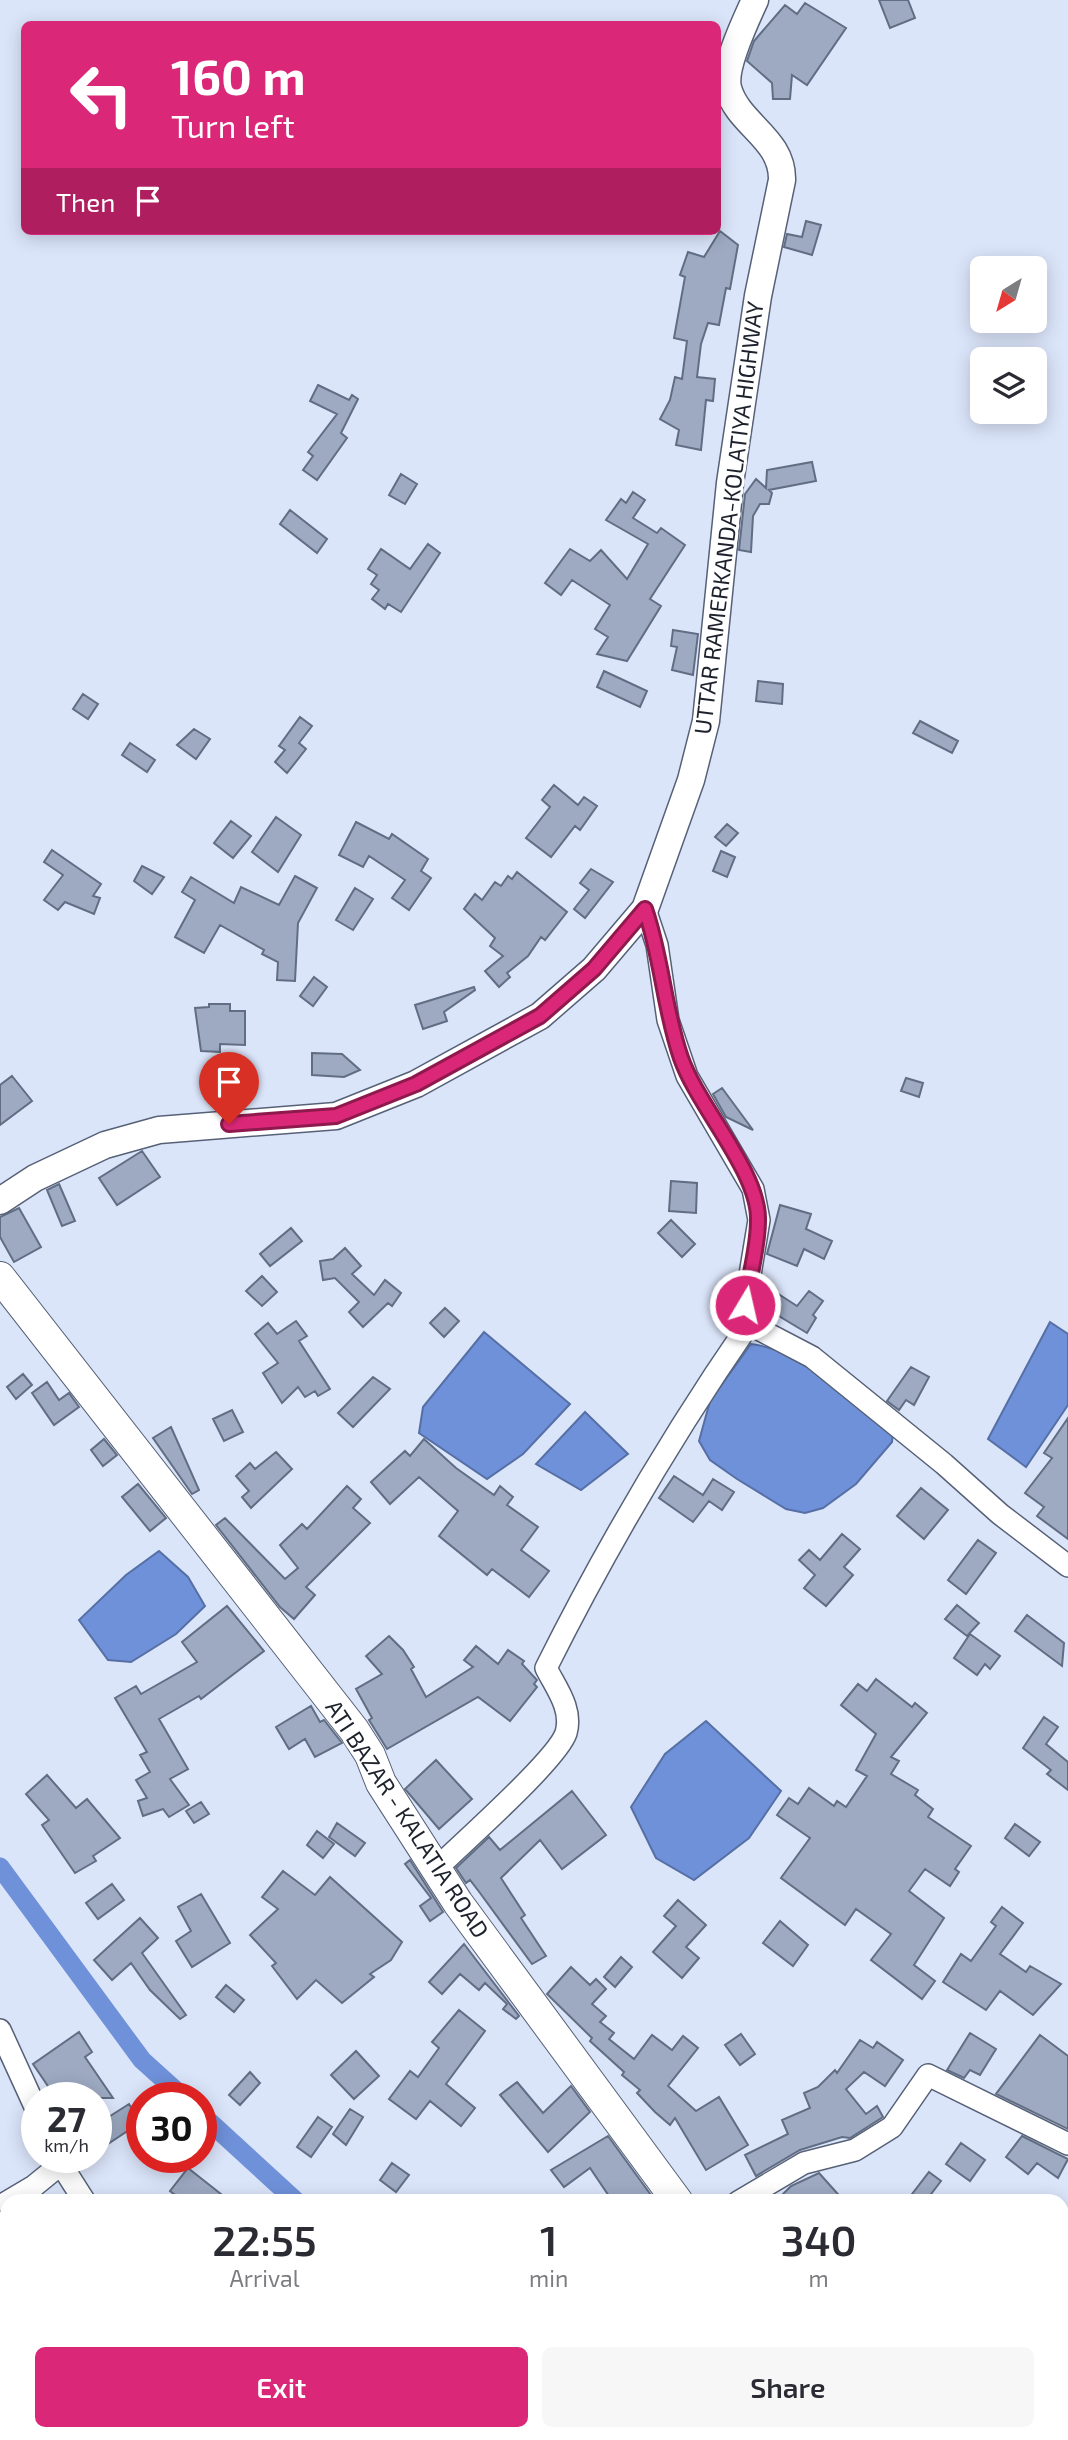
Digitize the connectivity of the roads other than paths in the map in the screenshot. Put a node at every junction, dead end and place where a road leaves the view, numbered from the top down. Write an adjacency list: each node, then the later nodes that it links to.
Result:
1 (755, 0): 2 (street, UTTAR RAMERKANDA-KOLATIYA HIGHWAY)
2 (645, 909): 3 (street, UTTAR RAMERKANDA-KOLATIYA HIGHWAY); 5 (street)
3 (0, 1202)
4 (0, 1277): 7 (main road, ATI BAZAR - KALATIA ROAD)
5 (749, 1324): 6 (street); 7 (street)
6 (1068, 1566)
7 (436, 1869): 15 (main road, ATI BAZAR - KALATIA ROAD)
8 (0, 2030): 9 (street)
9 (24, 2082)
10 (1068, 2144): 16 (street)
11 (47, 2173): 13 (street)
12 (67, 2173): 14 (street)
13 (20, 2194)
14 (80, 2194)
15 (672, 2194)
16 (752, 2194)

